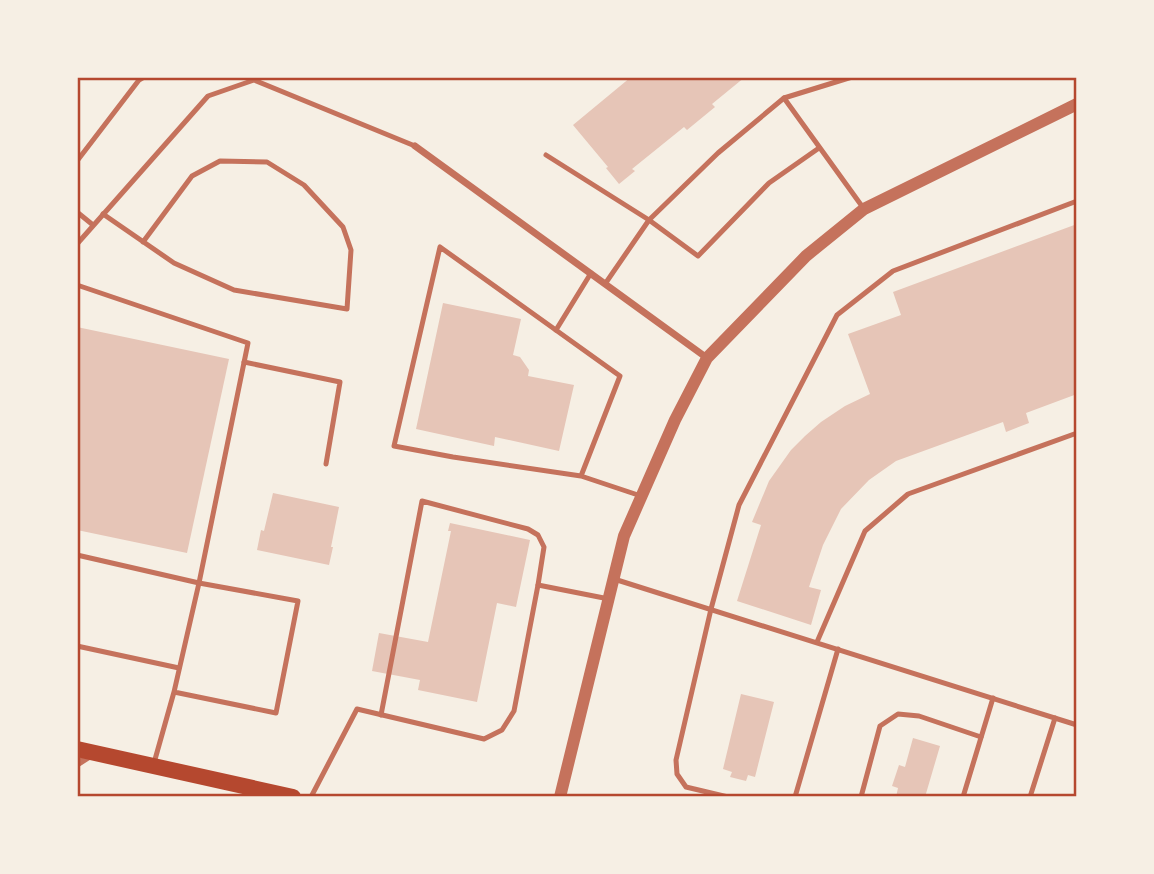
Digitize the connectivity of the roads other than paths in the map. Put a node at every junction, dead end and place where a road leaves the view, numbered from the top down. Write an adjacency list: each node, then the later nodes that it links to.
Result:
1 (144, 77): 9 (lane)
2 (852, 77): 4 (lane)
3 (256, 79): 6 (lane); 13 (lane)
4 (784, 98): 7 (lane); 14 (lane)
5 (1077, 104): 11 (street)
6 (415, 146): 18 (street)
7 (820, 148): 11 (lane); 14 (lane)
8 (545, 155): 14 (lane)
9 (77, 161)
10 (1077, 201): 33 (lane)
11 (864, 209): 22 (street)
12 (77, 212): 15 (lane)
13 (103, 214): 15 (lane); 16 (lane)
14 (649, 220): 19 (lane)
15 (93, 225): 17 (lane)
16 (143, 242): 16 (lane)
17 (77, 244)
18 (591, 273): 19 (street); 21 (lane)
19 (605, 284): 22 (street)
20 (77, 285): 23 (lane)
21 (556, 330): 26 (lane); 26 (lane)
22 (707, 358): 27 (street)
23 (244, 362): 25 (lane); 30 (lane)
24 (1077, 433): 34 (lane)
25 (326, 464)
26 (581, 476): 27 (lane)
27 (641, 496): 29 (street)
28 (77, 555): 30 (lane)
29 (614, 579): 32 (street); 33 (lane)
30 (200, 583): 37 (lane); 38 (lane)
31 (538, 585): 32 (lane); 40 (lane); 40 (lane)
32 (609, 599): 50 (street)
33 (711, 609): 34 (lane); 51 (lane)
34 (817, 642): 36 (lane)
35 (77, 646): 37 (lane)
36 (838, 649): 39 (lane); 52 (lane)
37 (179, 668): 38 (lane)
38 (174, 692): 47 (lane)
39 (993, 698): 41 (lane); 43 (lane)
40 (381, 715): 49 (lane)
41 (1055, 718): 42 (lane); 55 (lane)
42 (1077, 725)
43 (981, 737): 53 (lane); 54 (lane)
44 (77, 749): 45 (main road)
45 (95, 753): 46 (street); 47 (main road)
46 (77, 764)
47 (153, 766): 48 (main road)
48 (293, 797)
49 (311, 797)
50 (560, 797)
51 (728, 797)
52 (795, 797)
53 (861, 797)
54 (963, 797)
55 (1030, 797)

